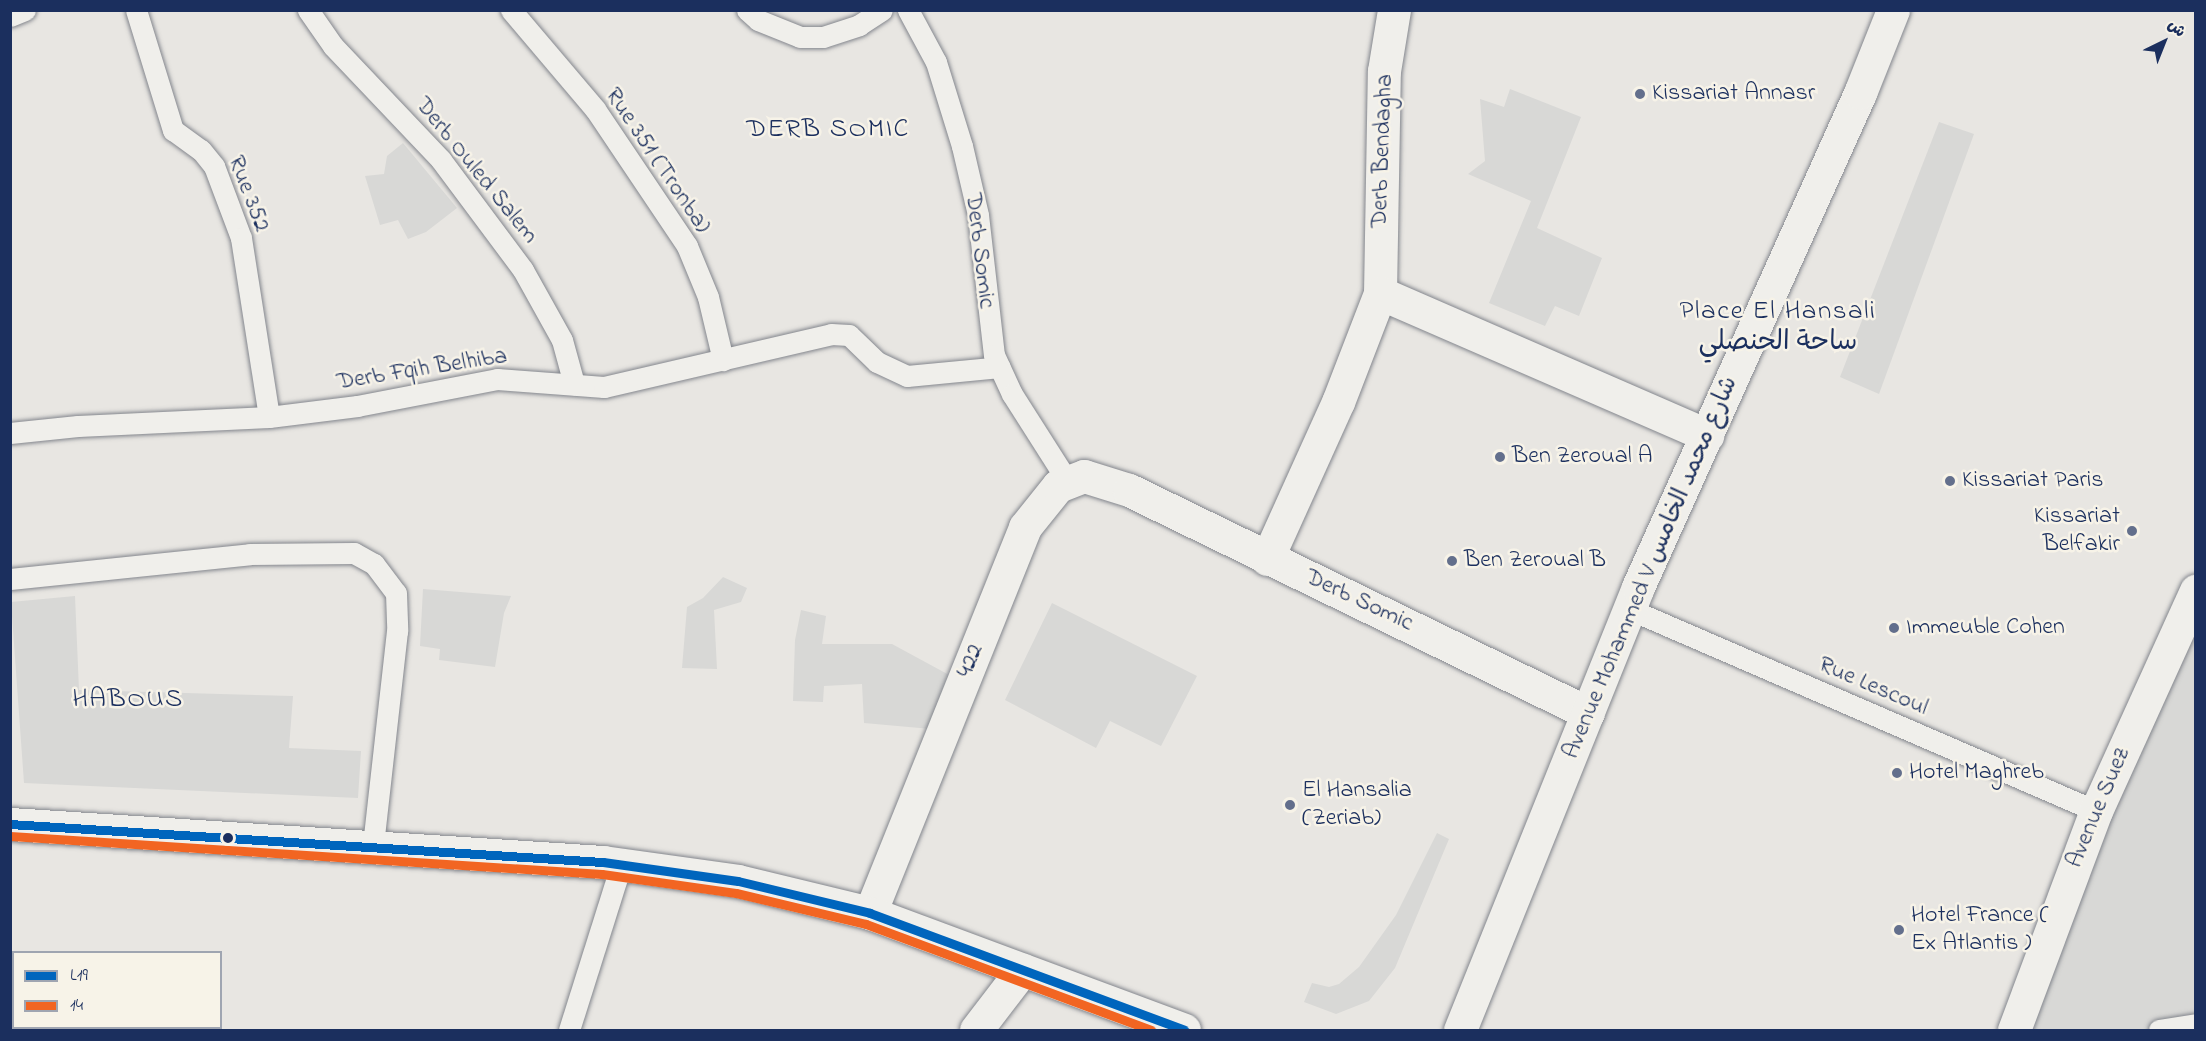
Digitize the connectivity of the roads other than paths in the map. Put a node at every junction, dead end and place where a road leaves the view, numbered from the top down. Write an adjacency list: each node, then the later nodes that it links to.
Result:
1 (25, 10): 10 (lane)
2 (136, 10): 15 (lane, Rue 352)
3 (308, 10): 14 (lane, Derb Ouled Salem)
4 (511, 10): 12 (lane, Rue 351 (Tronba))
5 (747, 10): 6 (lane)
6 (882, 10)
7 (908, 10): 13 (lane, Derb Somic)
8 (1394, 10): 11 (street, Derb Bendagha)
9 (1893, 10): 17 (street, Avenue Mohammed V شارع محمد الخامس)
10 (10, 16)
11 (1380, 293): 17 (street); 19 (street)
12 (723, 360): 13 (lane, Derb Fqih Belhiba); 14 (lane, Derb Fqih Belhiba)
13 (1000, 367): 18 (lane, Derb Somic)
14 (574, 384): 15 (lane, Derb Fqih Belhiba)
15 (269, 417): 16 (lane, Derb Fqih Belhiba)
16 (10, 433)
17 (1707, 435): 22 (street, Avenue Mohammed V شارع محمد الخامس)
18 (1068, 482): 19 (street, Derb Somic); 28 (street, 422)
19 (1267, 559): 23 (street, Derb Somic)
20 (10, 579): 26 (lane)
21 (2196, 591): 24 (street, Avenue Suez)
22 (1629, 609): 23 (street, Avenue Mohammed V شارع محمد الخامس); 24 (lane, Rue Lescoul)
23 (1588, 713): 34 (street, Avenue Mohammed V شارع محمد الخامس)
24 (2096, 811): 35 (street, Avenue Suez)
25 (10, 824): 26 (street)
26 (374, 846): 27 (street)
27 (621, 865): 28 (street); 31 (lane)
28 (870, 914): 29 (street)
29 (1022, 970): 32 (street); 33 (street)
30 (2196, 1024): 36 (lane)
31 (569, 1030)
32 (976, 1030)
33 (1184, 1030)
34 (1460, 1030)
35 (2014, 1030)
36 (2159, 1030)

